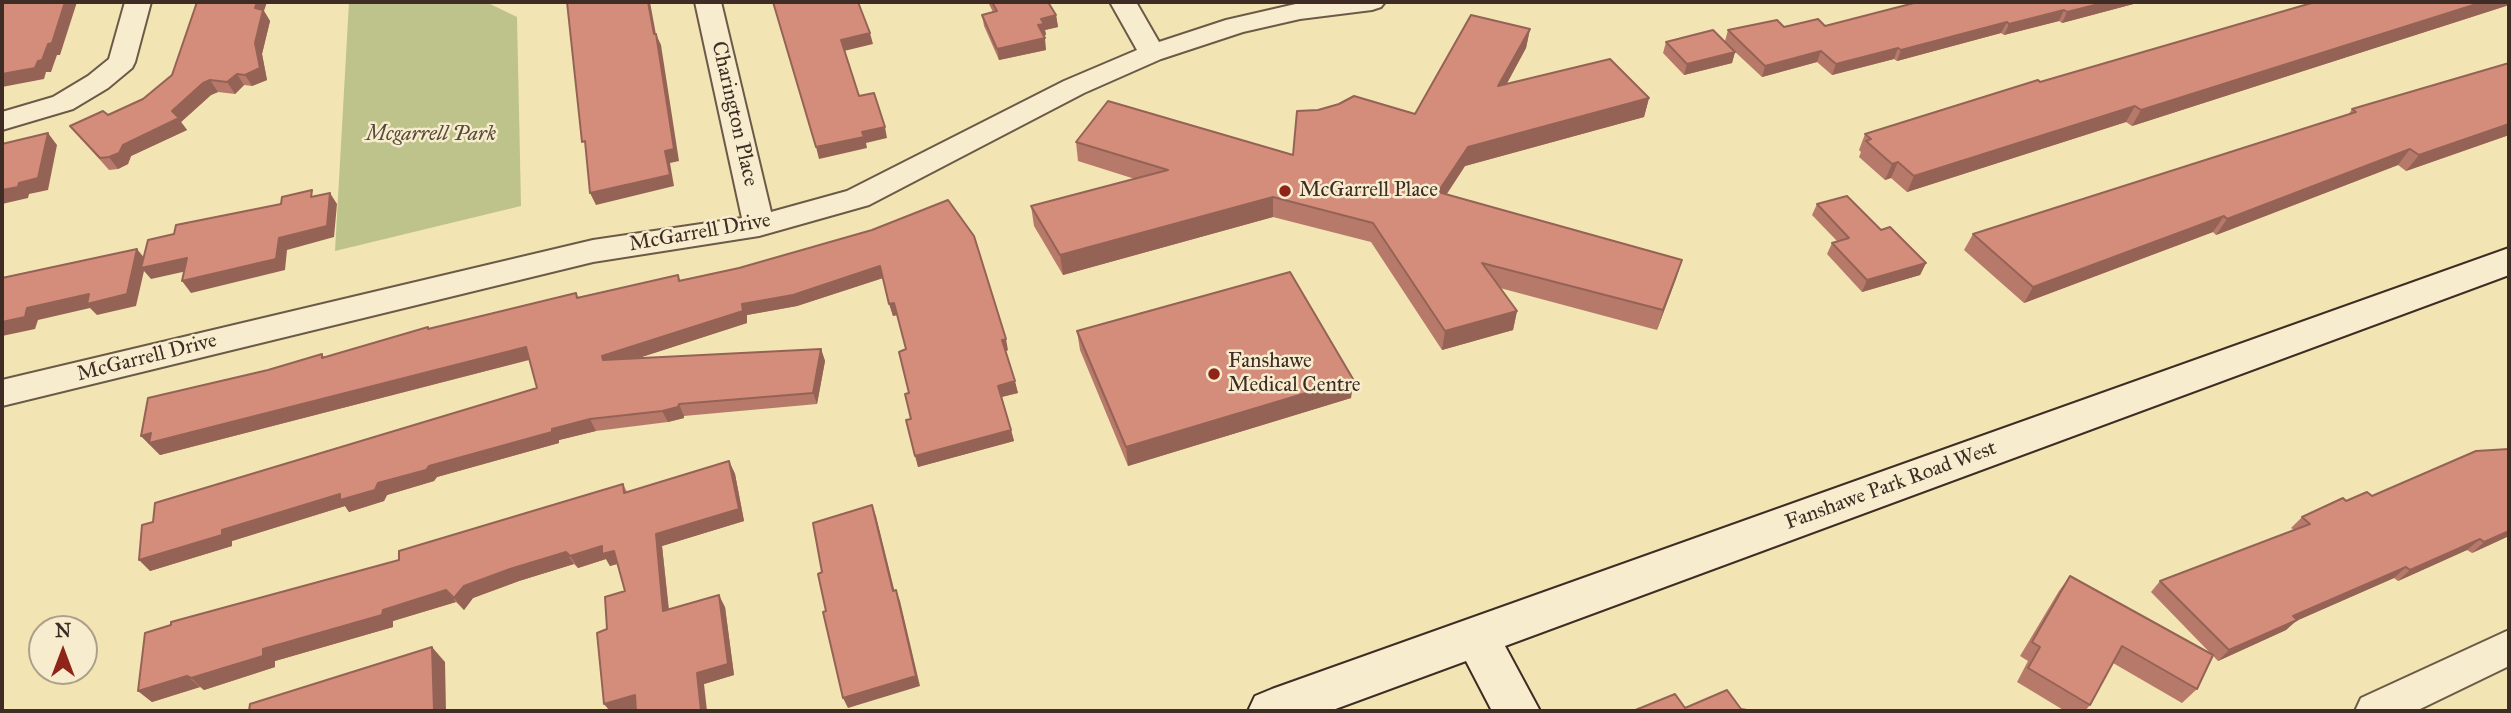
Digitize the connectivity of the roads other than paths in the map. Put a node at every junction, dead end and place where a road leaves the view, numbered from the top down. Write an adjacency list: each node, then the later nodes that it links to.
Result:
1 (138, 2): 6 (street)
2 (708, 2): 7 (street, Charington Place)
3 (1123, 2): 5 (street)
4 (1371, 2): 5 (street, McGarrell Drive)
5 (1152, 53): 7 (street, McGarrell Drive)
6 (2, 121)
7 (759, 226): 9 (street, McGarrell Drive)
8 (2509, 261): 10 (main road, Fanshawe Park Road West)
9 (2, 393)
10 (1476, 636): 12 (main road, Fanshawe Park Road West); 13 (main road)
11 (2509, 647): 14 (street)
12 (1272, 711)
13 (1516, 711)
14 (2375, 711)

